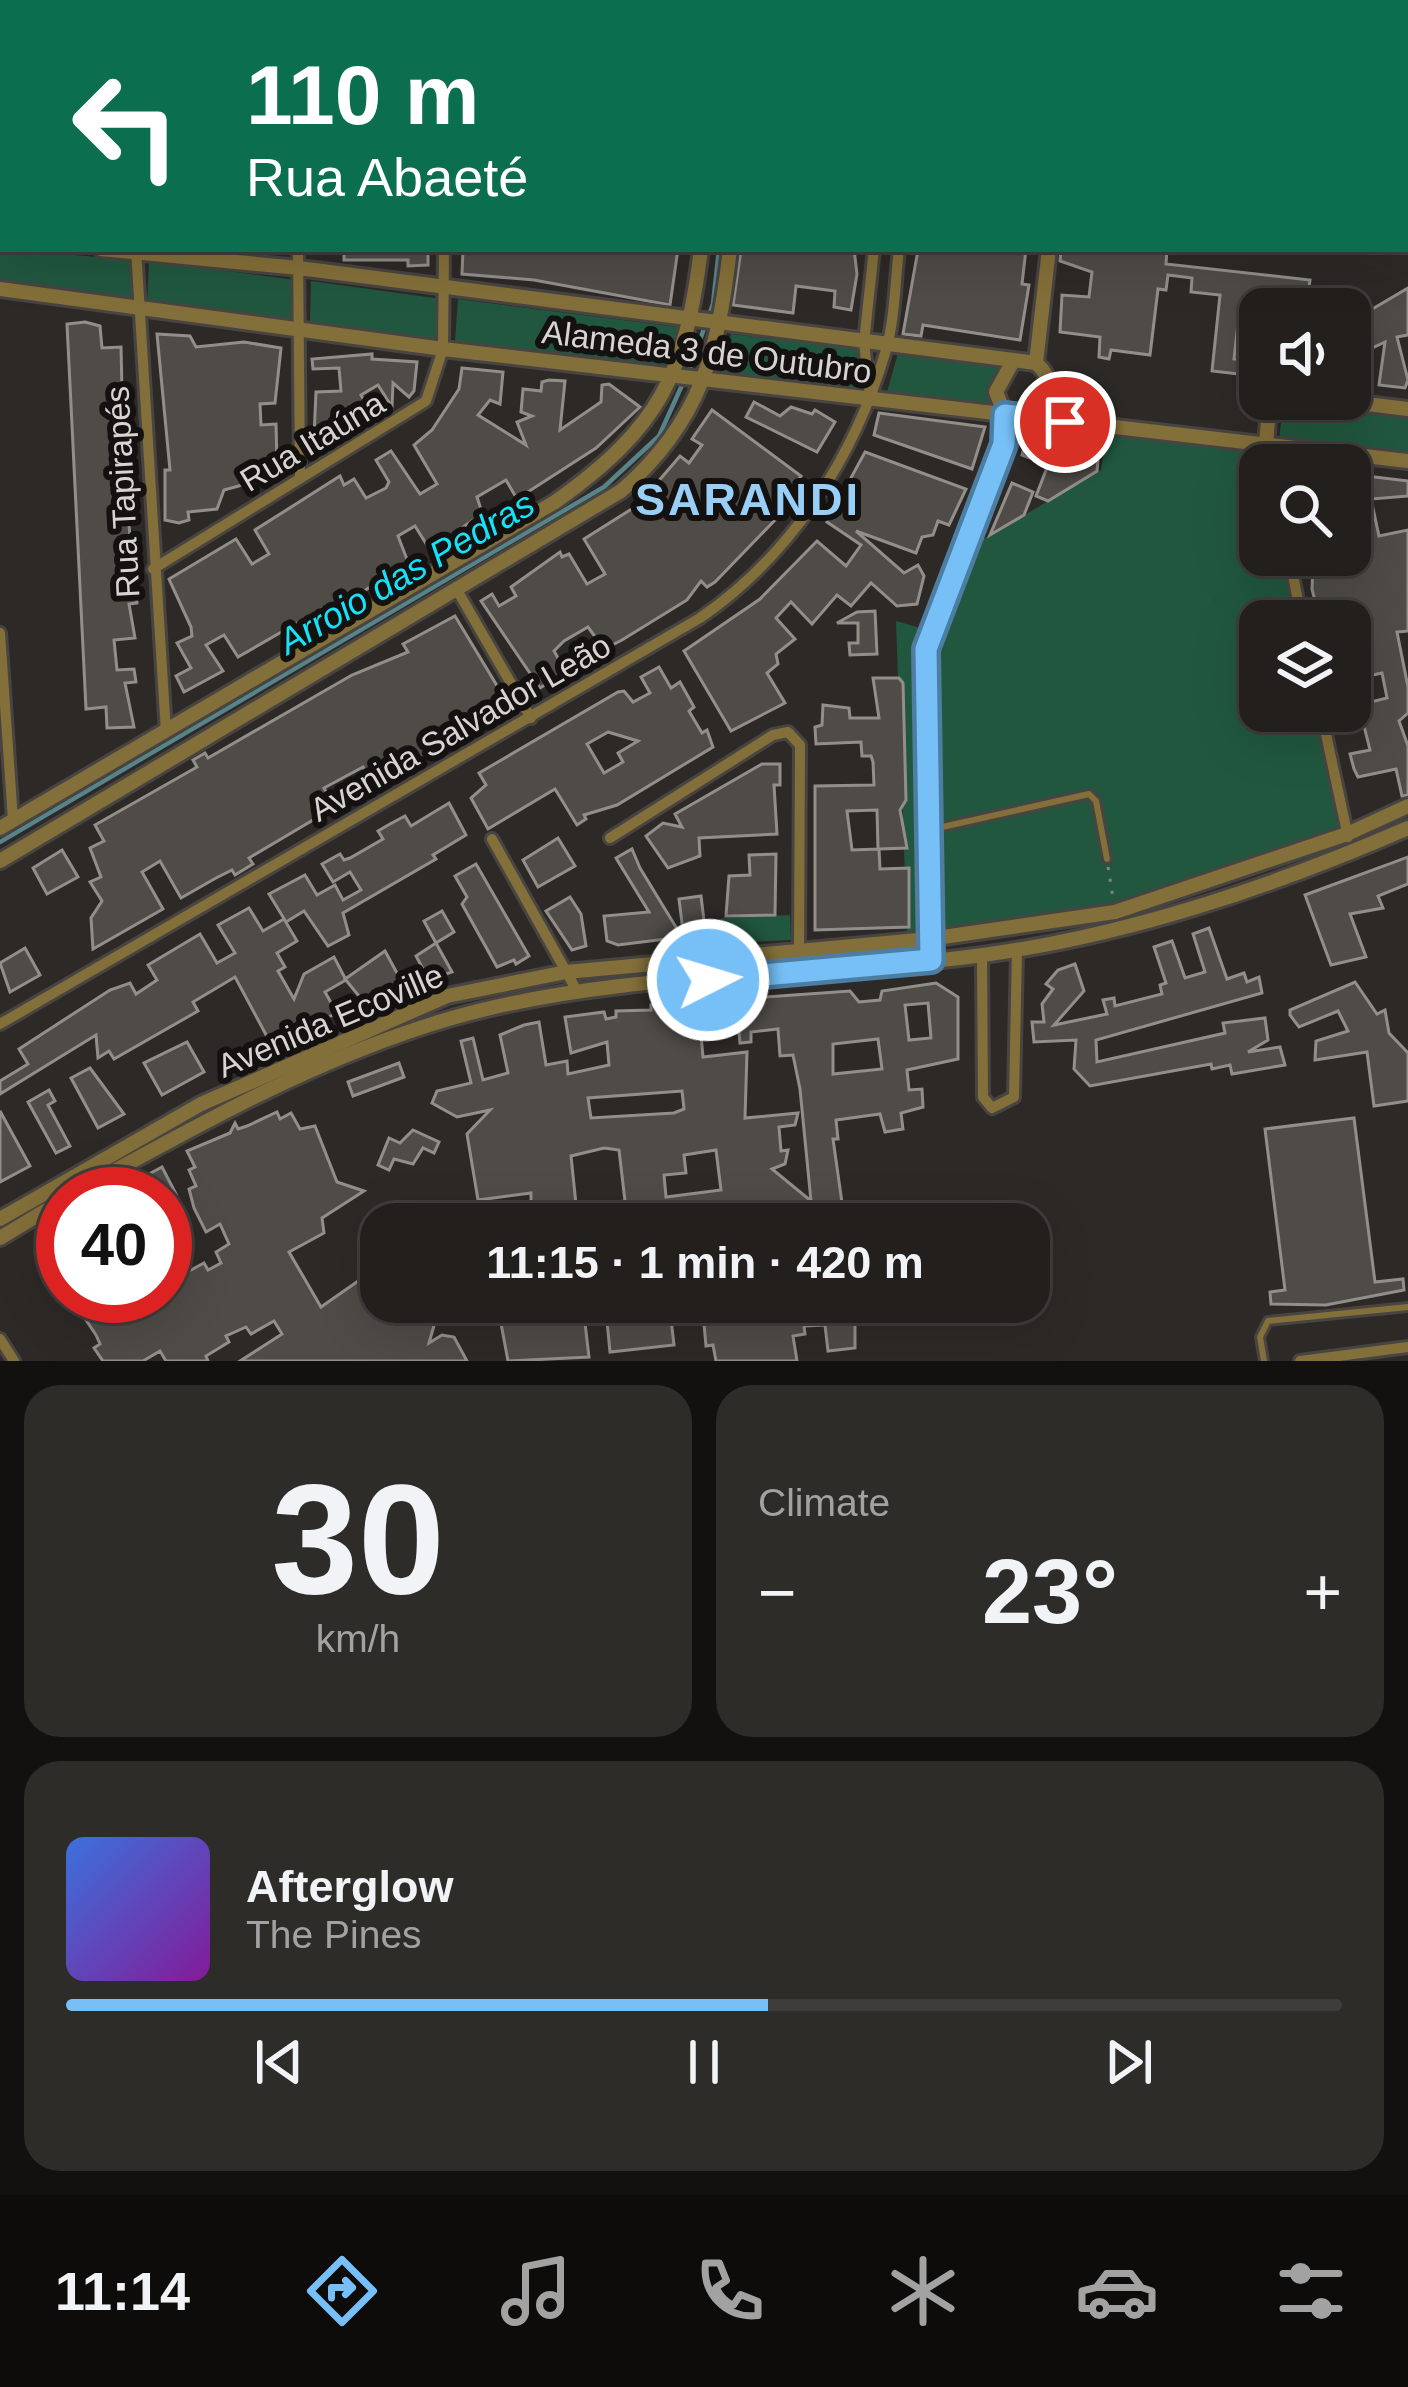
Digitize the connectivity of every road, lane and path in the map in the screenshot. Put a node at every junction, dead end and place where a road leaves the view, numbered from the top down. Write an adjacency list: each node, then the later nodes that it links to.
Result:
1 (136, 252): 13 (street, Rua Tapirapés)
2 (146, 252): 10 (street, Alameda 3 de Outubro)
3 (298, 252): 10 (street)
4 (444, 252): 12 (street, Rua Itaúna)
5 (701, 252): 14 (street)
6 (730, 252): 15 (street)
7 (874, 252): 17 (street)
8 (899, 252): 18 (street, Avenida Salvador Leão)
9 (1049, 252): 21 (street)
10 (299, 268): 12 (street, Alameda 3 de Outubro); 16 (street)
11 (0, 289): 13 (street, Alameda 3 de Outubro)
12 (446, 290): 14 (street, Alameda 3 de Outubro); 19 (street, Rua Itaúna)
13 (139, 308): 16 (street, Alameda 3 de Outubro); 35 (street, Rua Tapirapés)
14 (697, 317): 15 (street, Alameda 3 de Outubro); 22 (street)
15 (719, 321): 17 (street, Alameda 3 de Outubro); 23 (street)
16 (300, 330): 19 (street, Alameda 3 de Outubro); 34 (street)
17 (864, 343): 18 (street, Alameda 3 de Outubro); 24 (street)
18 (888, 346): 20 (street, Alameda 3 de Outubro); 24 (street, Avenida Salvador Leão)
19 (443, 349): 22 (street, Alameda 3 de Outubro); 34 (street, Rua Itaúna)
20 (1012, 363): 21 (street, Alameda 3 de Outubro); 28 (street)
21 (1036, 363): 25 (street)
22 (678, 372): 23 (street, Alameda 3 de Outubro); 40 (street)
23 (703, 375): 24 (street, Alameda 3 de Outubro); 36 (street)
24 (869, 396): 28 (street, Alameda 3 de Outubro); 39 (street, Avenida Salvador Leão)
25 (1047, 400): 29 (street); 31 (street)
26 (1371, 404): 27 (street)
27 (1408, 409)
28 (1005, 415): 29 (street, Alameda 3 de Outubro); 46 (street)
29 (1023, 418): 31 (street, Alameda 3 de Outubro)
30 (1268, 420): 32 (street)
31 (1058, 422): 32 (street, Alameda 3 de Outubro)
32 (1266, 443): 33 (street, Alameda 3 de Outubro)
33 (1408, 461)
34 (300, 477): 35 (street, Rua Itaúna)
35 (153, 569): 40 (street, Rua Tapirapés)
36 (457, 590): 39 (street); 52 (street)
37 (0, 633): 38 (street)
38 (1, 660): 42 (street)
39 (531, 718): 63 (street, Avenida Salvador Leão)
40 (166, 732): 44 (street)
41 (1325, 732): 47 (street)
42 (4, 753): 44 (street)
43 (1408, 806): 47 (street, Avenida Ecoville)
44 (7, 824)
45 (1408, 828): 50 (street, Avenida Ecoville)
46 (925, 831): 51 (lane); 55 (street)
47 (1347, 834): 50 (street); 53 (street, Avenida Ecoville)
48 (610, 838): 58 (street)
49 (492, 839): 61 (street)
50 (1352, 852): 56 (street, Avenida Ecoville)
51 (1107, 859): 53 (path)
52 (0, 860)
53 (1115, 912): 54 (street, Avenida Ecoville)
54 (1058, 922): 55 (street, Avenida Ecoville); 56 (street)
55 (929, 939): 58 (street, Avenida Ecoville); 60 (street)
56 (1060, 942): 57 (street, Avenida Ecoville)
57 (1017, 949): 59 (street, Avenida Ecoville); 59 (street)
58 (799, 952): 61 (street, Avenida Ecoville)
59 (982, 955): 60 (street, Avenida Ecoville)
60 (931, 960): 62 (street, Avenida Ecoville)
61 (566, 972): 62 (street); 64 (street, Avenida Ecoville)
62 (577, 992): 65 (street, Avenida Ecoville)
63 (0, 1024)
64 (284, 1065): 65 (street); 68 (street, Avenida Ecoville)
65 (292, 1083): 66 (street, Avenida Ecoville)
66 (123, 1167)
67 (36, 1216): 69 (street)
68 (0, 1218)
69 (0, 1238)
70 (1408, 1307): 74 (lane)
71 (0, 1339): 73 (street)
72 (1408, 1347): 75 (street)
73 (14, 1361)
74 (1264, 1361)
75 (1300, 1361)

